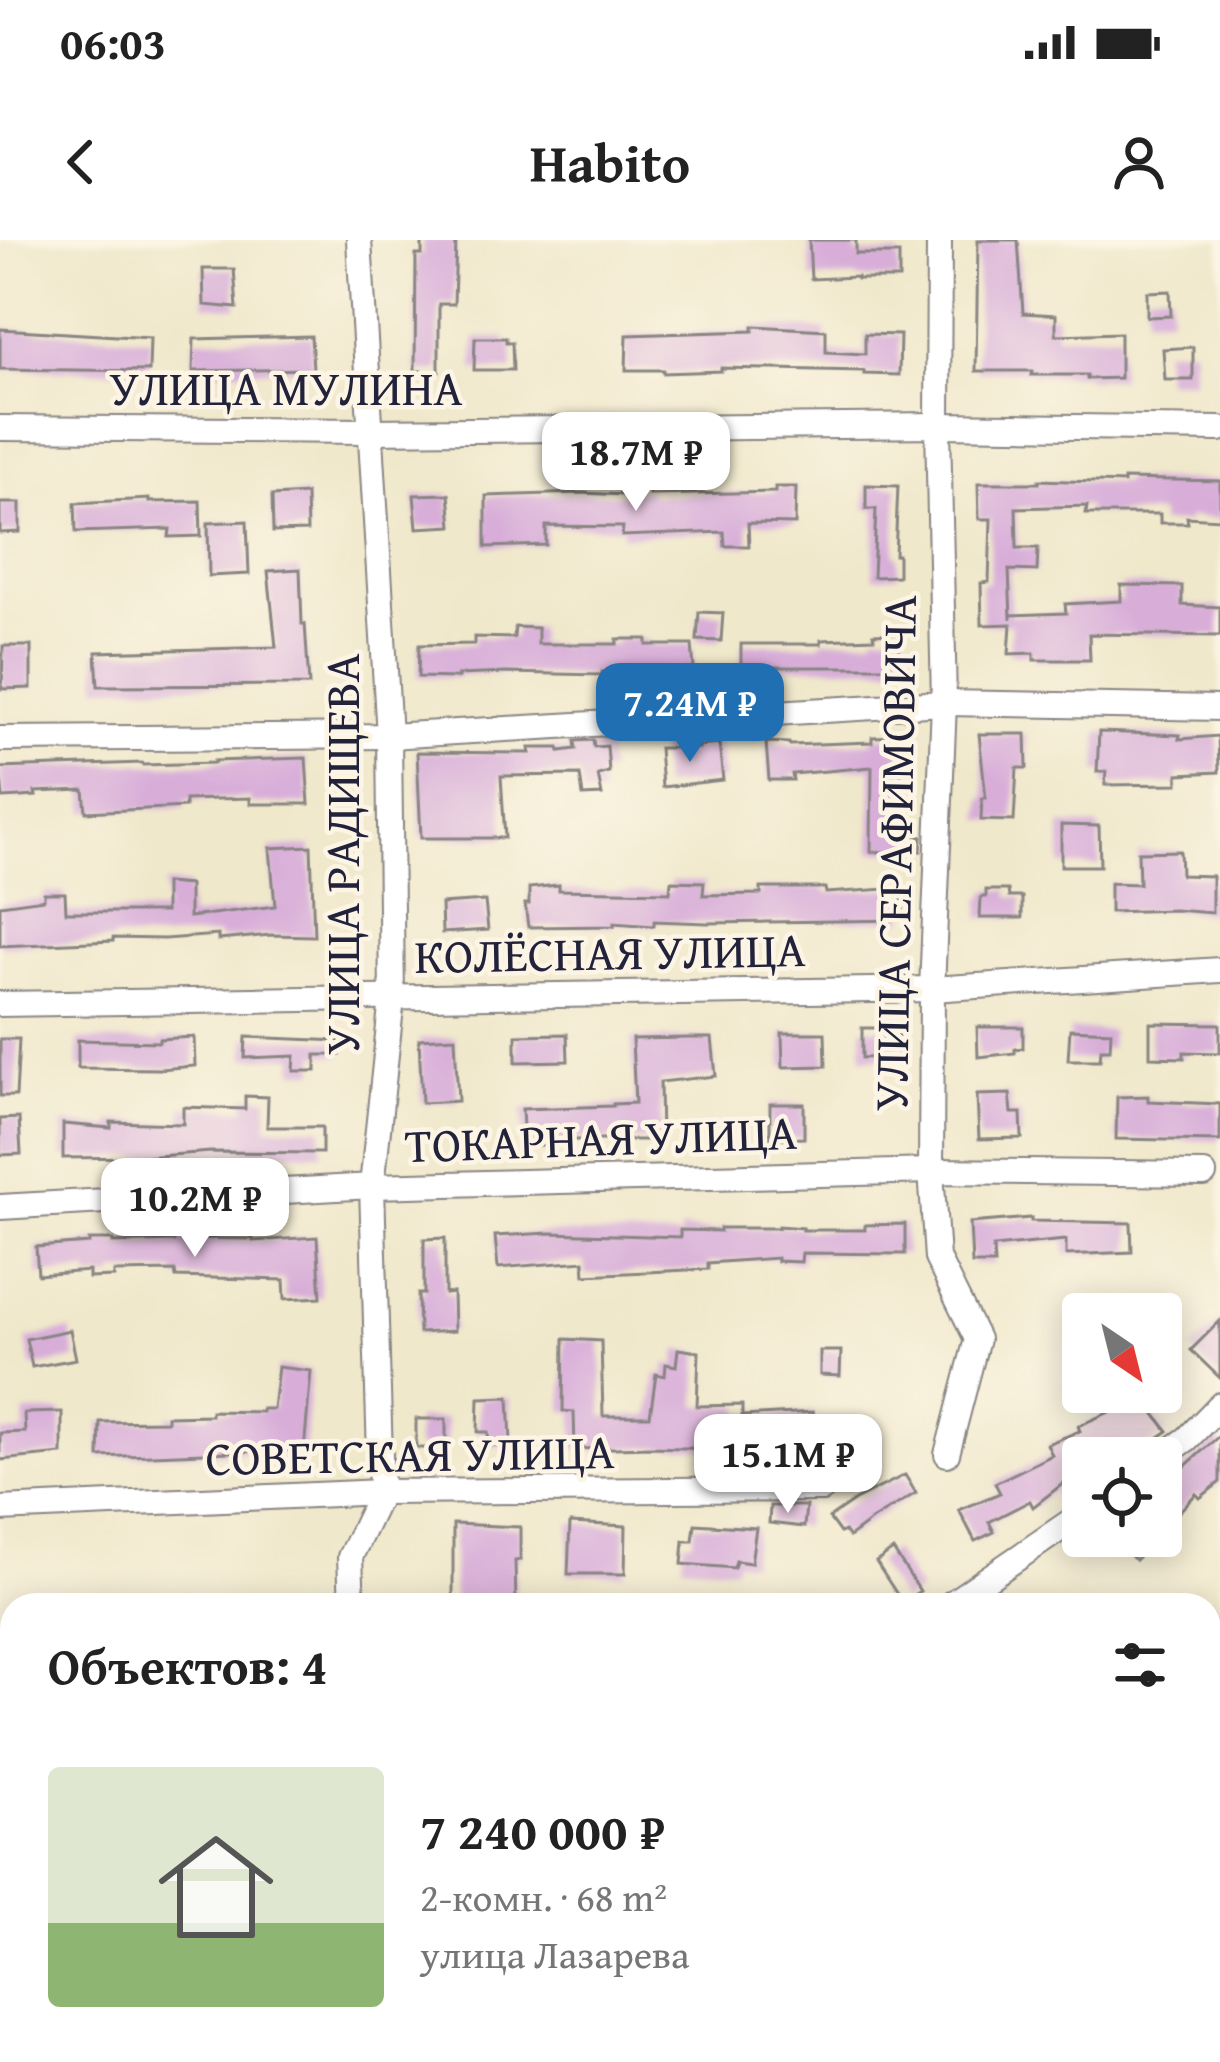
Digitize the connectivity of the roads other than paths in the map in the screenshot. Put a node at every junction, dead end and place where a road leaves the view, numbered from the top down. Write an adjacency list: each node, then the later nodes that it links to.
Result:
1 (359, 240): 6 (street, УЛИЦА РАДИЩЕВА)
2 (939, 240): 3 (street, УЛИЦА СЕРАФИМОВИЧА)
3 (938, 424): 5 (street, УЛИЦА МУЛИНА); 6 (street, УЛИЦА МУЛИНА); 7 (street, УЛИЦА СЕРАФИМОВИЧА)
4 (0, 428): 6 (street, УЛИЦА МУЛИНА)
5 (1220, 429)
6 (369, 431): 9 (street, УЛИЦА РАДИЩЕВА)
7 (944, 703): 8 (street); 9 (street); 12 (street, УЛИЦА СЕРАФИМОВИЧА)
8 (1220, 708)
9 (389, 736): 10 (street); 13 (street, УЛИЦА РАДИЩЕВА)
10 (0, 739)
11 (1220, 970): 12 (street, КОЛЁСНАЯ УЛИЦА)
12 (932, 989): 13 (street, КОЛЁСНАЯ УЛИЦА); 15 (street, УЛИЦА СЕРАФИМОВИЧА)
13 (392, 998): 14 (street, КОЛЁСНАЯ УЛИЦА); 17 (street, УЛИЦА РАДИЩЕВА)
14 (0, 1004)
15 (931, 1171): 16 (street, ТОКАРНАЯ УЛИЦА); 17 (street, ТОКАРНАЯ УЛИЦА); 21 (street, УЛИЦА СЕРАФИМОВИЧА)
16 (1204, 1174)
17 (372, 1186): 18 (street, ТОКАРНАЯ УЛИЦА); 23 (street, УЛИЦА РАДИЩЕВА)
18 (0, 1207)
19 (1220, 1405): 20 (street)
20 (1182, 1442)
21 (947, 1454)
22 (821, 1489): 23 (street, СОВЕТСКАЯ УЛИЦА)
23 (381, 1492): 24 (street, СОВЕТСКАЯ УЛИЦА); 26 (street, УЛИЦА РАДИЩЕВА)
24 (0, 1509)
25 (1062, 1530): 27 (street)
26 (352, 1593)
27 (982, 1593)

